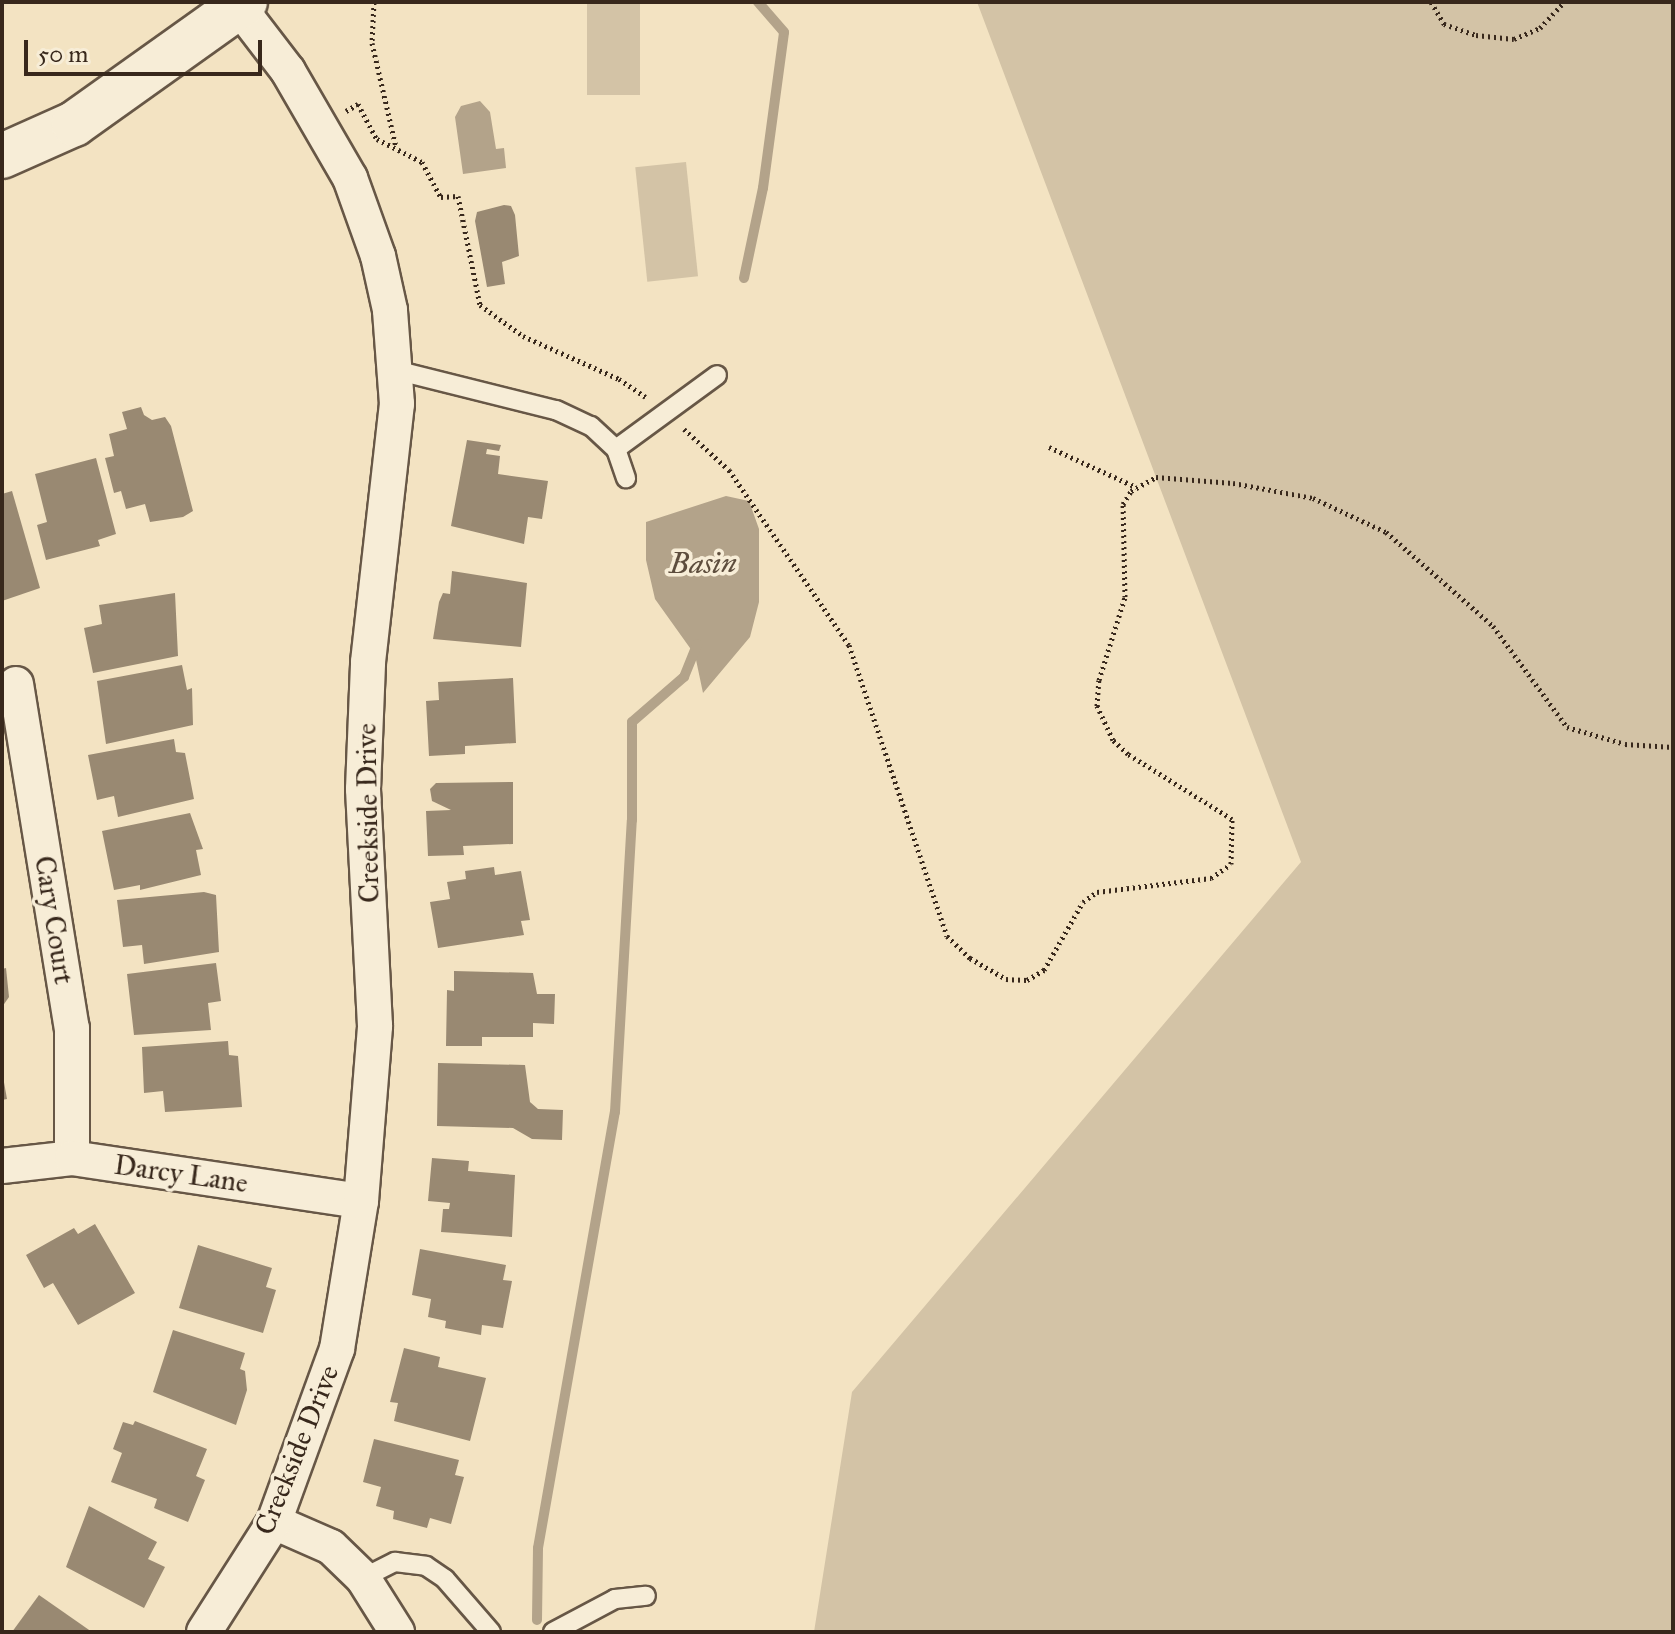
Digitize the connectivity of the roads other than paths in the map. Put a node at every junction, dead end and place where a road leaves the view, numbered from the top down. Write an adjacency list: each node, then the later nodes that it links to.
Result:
1 (240, 4): 2 (street); 3 (street, Creekside Drive)
2 (2, 156)
3 (395, 370): 5 (lane); 10 (street, Creekside Drive)
4 (717, 375): 5 (lane)
5 (616, 449): 6 (lane)
6 (626, 478)
7 (16, 684): 8 (street, Cary Court)
8 (72, 1158): 9 (street, Darcy Lane); 10 (street, Darcy Lane)
9 (2, 1166)
10 (361, 1201): 11 (street, Creekside Drive)
11 (274, 1522): 12 (street); 14 (street, Creekside Drive)
12 (363, 1578): 15 (street); 16 (lane)
13 (646, 1596): 17 (lane)
14 (204, 1632)
15 (397, 1632)
16 (491, 1632)
17 (553, 1632)

